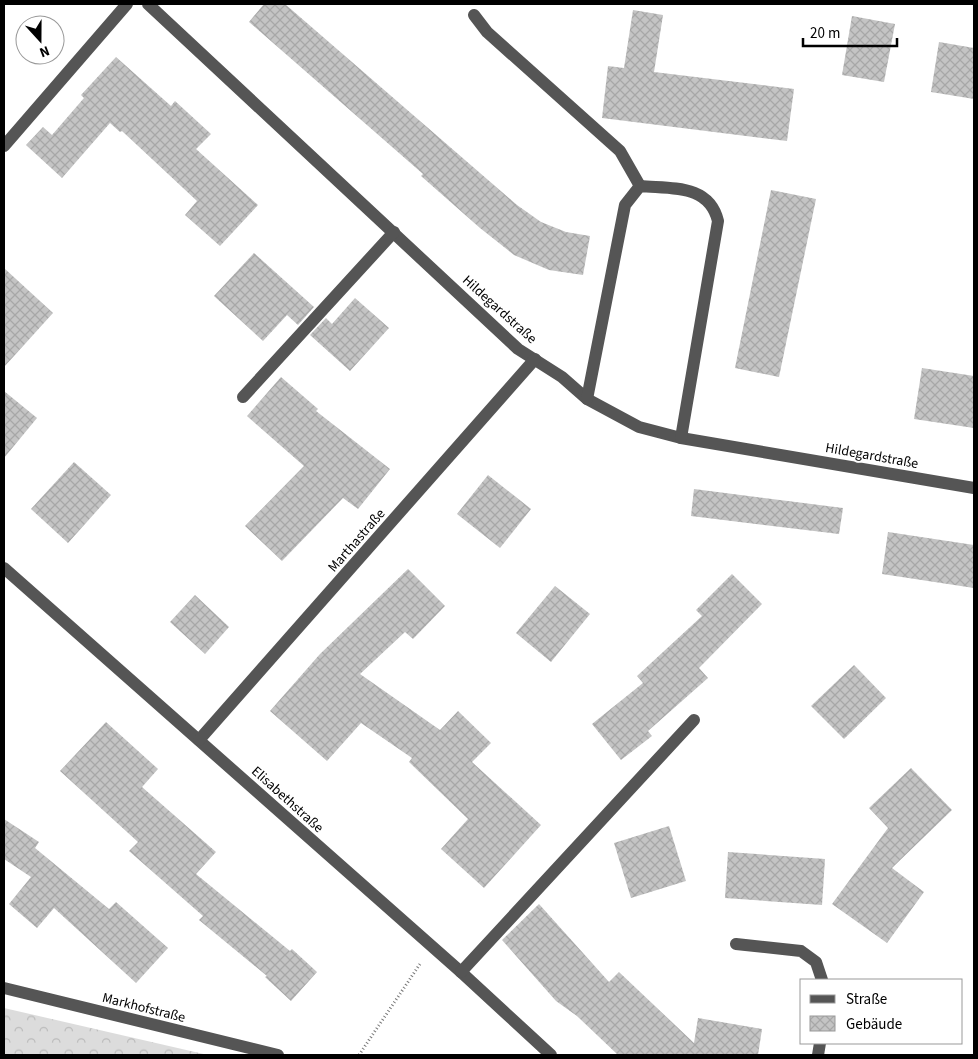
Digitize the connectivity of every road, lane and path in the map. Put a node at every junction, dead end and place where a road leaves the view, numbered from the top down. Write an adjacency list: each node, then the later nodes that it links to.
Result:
1 (127, 4): 4 (street)
2 (148, 4): 6 (street, Hildegardstraße)
3 (474, 15): 5 (street)
4 (4, 146)
5 (640, 186): 9 (street); 10 (street)
6 (394, 232): 7 (street, Hildegardstraße); 8 (street)
7 (535, 359): 9 (street, Hildegardstraße); 14 (street, Marthastraße)
8 (243, 397)
9 (587, 399): 10 (street, Hildegardstraße)
10 (681, 438): 11 (street, Hildegardstraße)
11 (974, 488)
12 (4, 568): 14 (street, Elisabethstraße)
13 (694, 720): 17 (street)
14 (199, 740): 16 (street, Elisabethstraße)
15 (736, 944): 18 (street)
16 (432, 947): 17 (street, Elisabethstraße); 21 (path)
17 (461, 972): 22 (street, Elisabethstraße)
18 (822, 979)
19 (4, 988): 20 (street, Markhofstraße)
20 (278, 1055)
21 (359, 1055)
22 (551, 1055)

